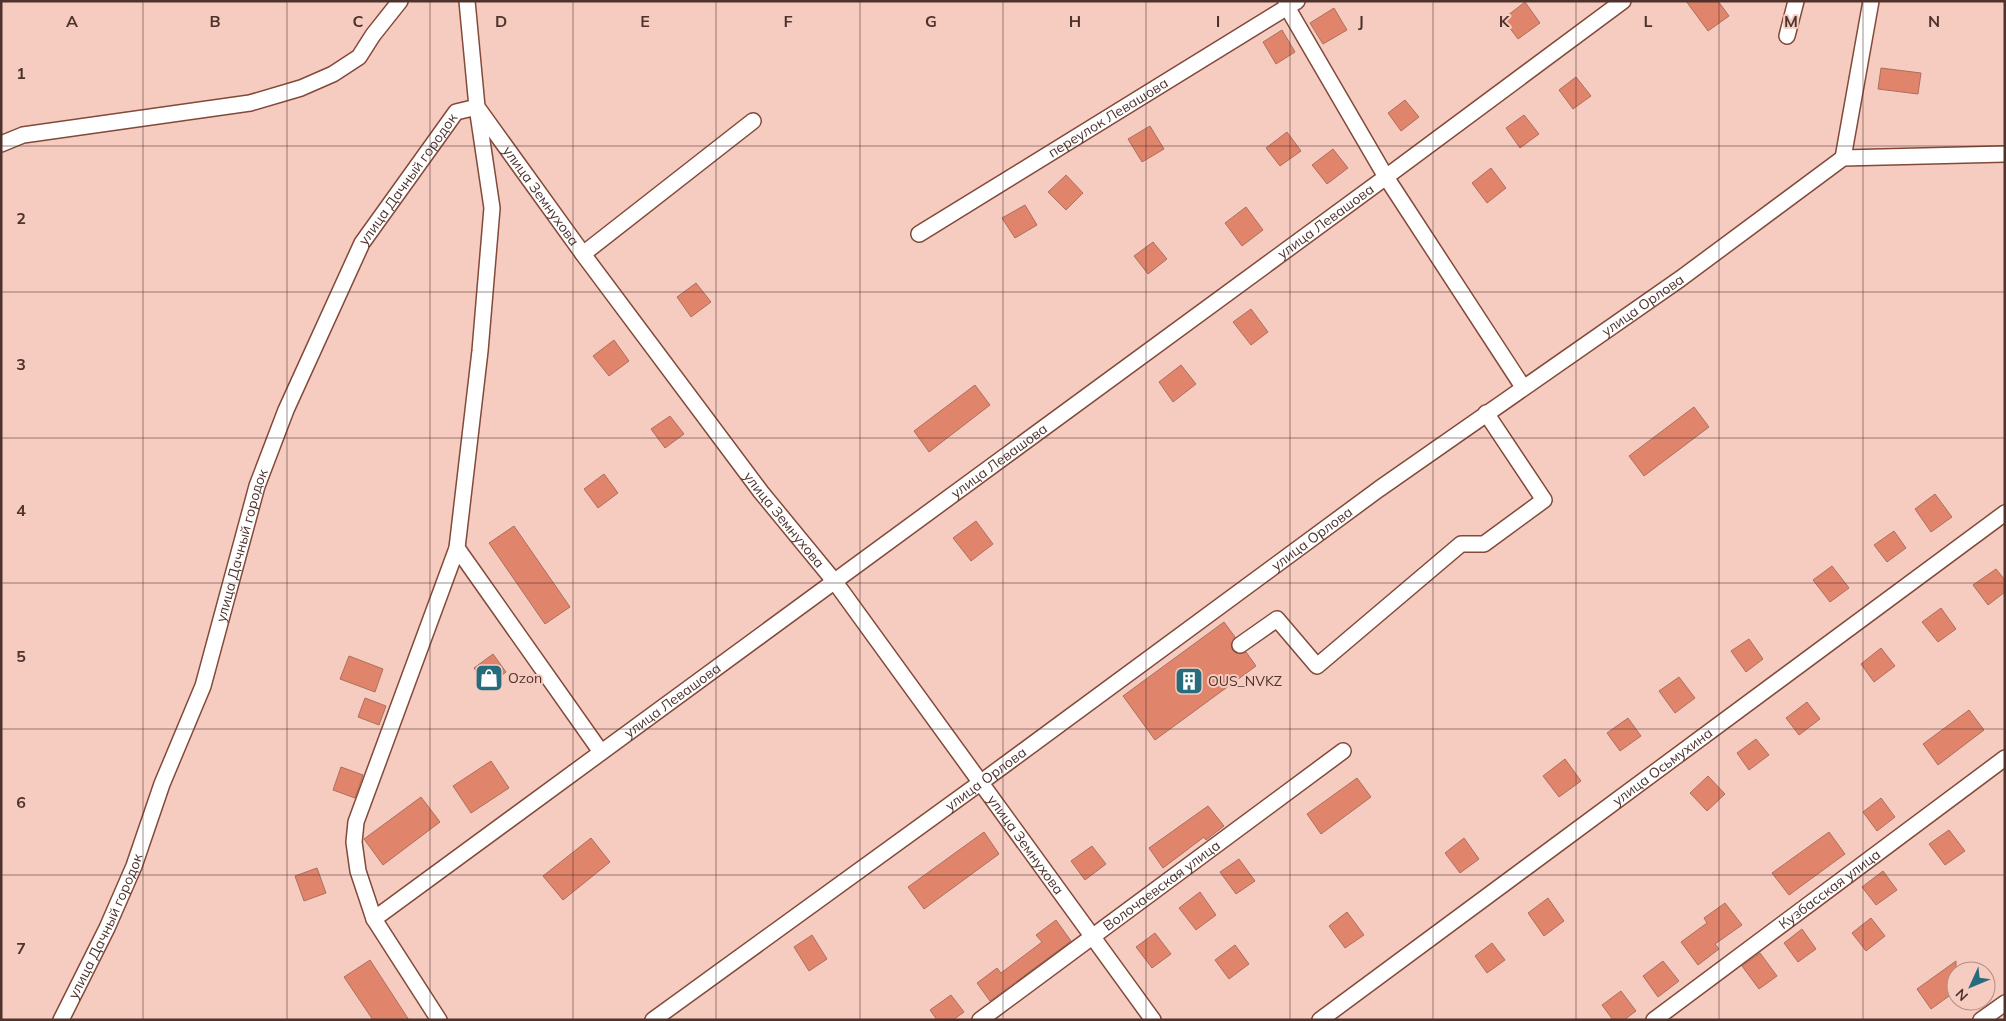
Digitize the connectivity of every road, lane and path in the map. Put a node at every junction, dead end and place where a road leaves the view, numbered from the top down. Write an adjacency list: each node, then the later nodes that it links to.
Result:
1 (400, 1): 10 (street)
2 (467, 1): 8 (street)
3 (1623, 1): 13 (street, улица Левашова)
4 (1796, 1): 7 (street)
5 (1871, 1): 12 (street)
6 (1290, 3): 13 (street); 14 (street, переулок Левашова)
7 (1787, 36)
8 (477, 106): 15 (street, улица Земнухова); 19 (street); 29 (street, улица Дачный городок)
9 (754, 121): 15 (street)
10 (1, 144)
11 (2005, 154): 12 (street)
12 (1843, 158): 16 (street, улица Орлова)
13 (1386, 178): 16 (street); 20 (street, улица Левашова)
14 (919, 234)
15 (583, 254): 20 (street, улица Земнухова)
16 (1523, 387): 17 (street, улица Орлова)
17 (1486, 413): 21 (street); 25 (street, улица Орлова)
18 (2005, 513): 34 (street, улица Осьмухина)
19 (457, 548): 23 (street); 26 (street)
20 (835, 582): 23 (street, улица Левашова); 25 (street, улица Земнухова)
21 (1240, 645)
22 (1343, 751): 27 (street, Волочаевская улица)
23 (601, 752): 26 (street, улица Левашова)
24 (2005, 758): 35 (street, Кузбасская улица)
25 (980, 783): 27 (street, улица Земнухова); 31 (street, улица Орлова)
26 (374, 919): 30 (street)
27 (1092, 937): 32 (street, Волочаевская улица); 33 (street, улица Земнухова)
28 (2005, 1003): 36 (street)
29 (61, 1020)
30 (439, 1020)
31 (653, 1020)
32 (980, 1020)
33 (1153, 1020)
34 (1320, 1020)
35 (1654, 1020)
36 (1981, 1020)

